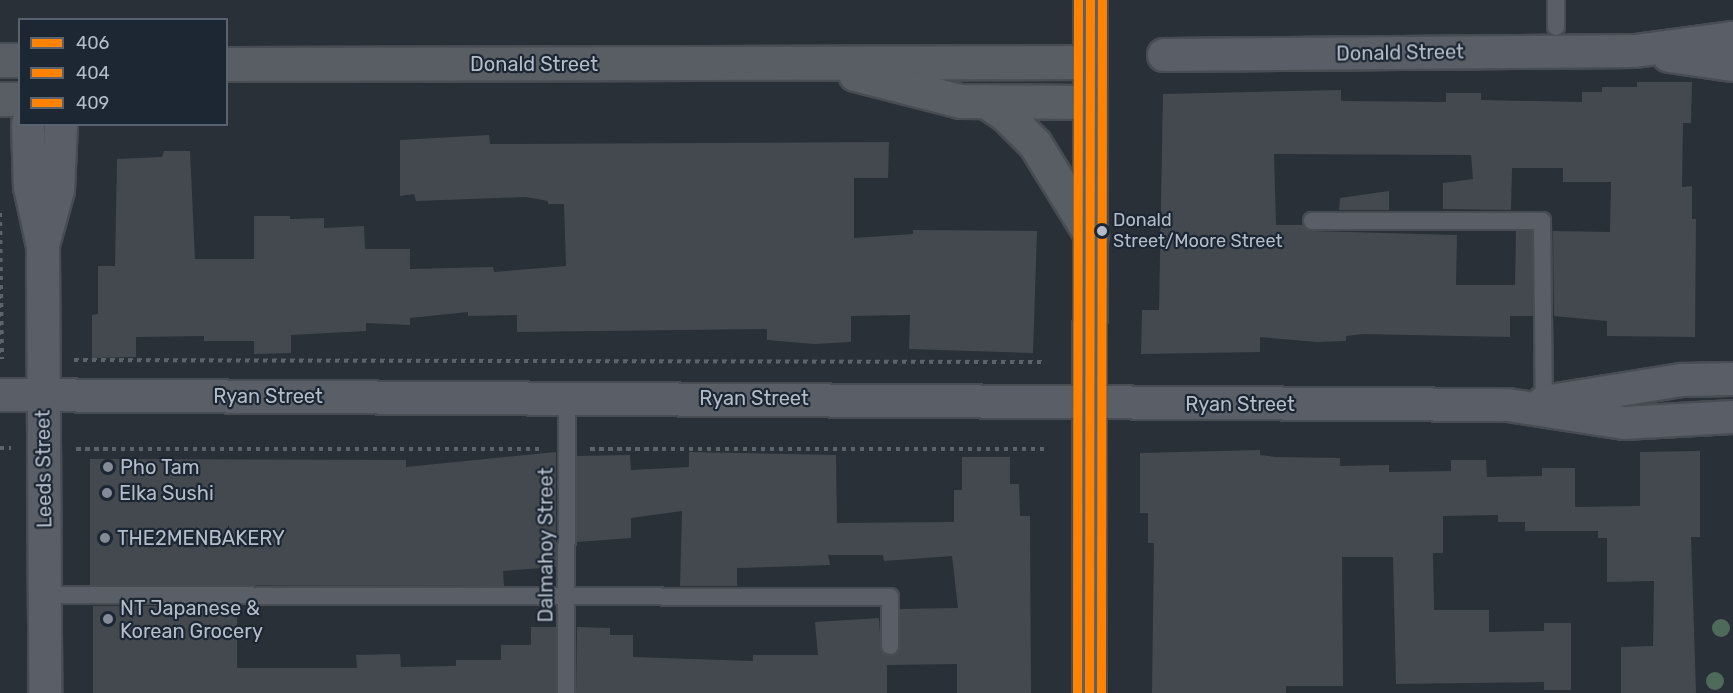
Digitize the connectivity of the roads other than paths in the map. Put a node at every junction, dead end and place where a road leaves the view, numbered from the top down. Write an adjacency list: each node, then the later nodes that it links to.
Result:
1 (1090, 0): 9 (main road)
2 (1556, 0): 3 (lane)
3 (1556, 27)
4 (1733, 38): 5 (street, Donald Street)
5 (1635, 51): 6 (street, Donald Street); 11 (street, Donald Street)
6 (1164, 55)
7 (0, 60): 8 (street)
8 (18, 60)
9 (1090, 62): 10 (street, Donald Street); 16 (main road)
10 (815, 63): 12 (street, Donald Street); 15 (street, Donald Street)
11 (1733, 65)
12 (235, 68)
13 (0, 99): 14 (street)
14 (18, 99)
15 (985, 101): 16 (street, Donald Street); 20 (street)
16 (1090, 102): 20 (main road)
17 (28, 126): 21 (street, Leeds Street)
18 (61, 126): 21 (street, Leeds Street)
19 (1312, 220): 26 (lane)
20 (1091, 235): 27 (main road)
21 (43, 246): 24 (street, Leeds Street)
22 (1733, 379): 26 (street, Ryan Street)
23 (0, 395): 24 (street, Ryan Street)
24 (43, 395): 25 (street, Ryan Street); 30 (street, Leeds Street)
25 (567, 397): 27 (street, Ryan Street); 31 (lane, Dalmahoy Street)
26 (1544, 402): 28 (street, Ryan Street)
27 (1089, 404): 28 (street, Ryan Street); 35 (main road)
28 (1508, 405): 29 (street, Ryan Street)
29 (1733, 417)
30 (45, 595): 31 (lane); 33 (street, Leeds Street)
31 (567, 595): 32 (lane); 34 (lane, Dalmahoy Street)
32 (890, 646)
33 (45, 693)
34 (566, 693)
35 (1089, 693)

